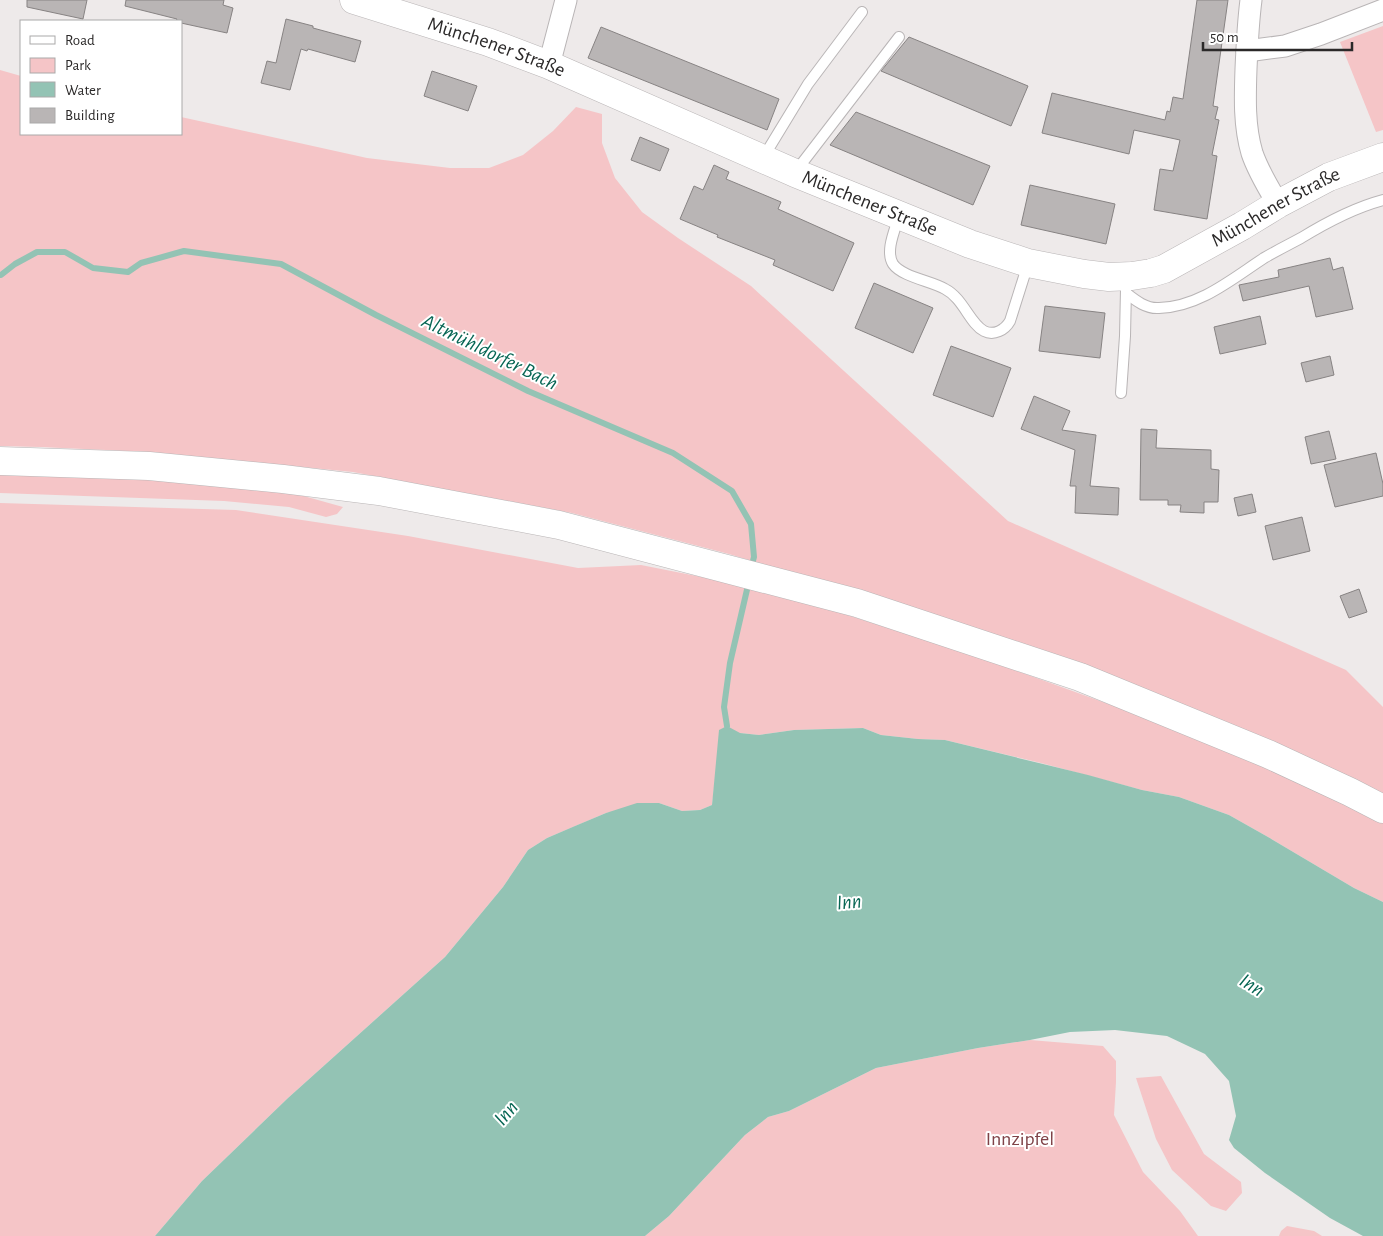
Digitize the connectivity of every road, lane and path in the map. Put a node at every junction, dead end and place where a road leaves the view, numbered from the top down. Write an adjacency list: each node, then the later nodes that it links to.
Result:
1 (354, 0): 8 (main road, Münchener Straße)
2 (566, 0): 8 (street)
3 (1251, 0): 7 (street)
4 (1383, 10): 7 (street)
5 (862, 12): 10 (lane)
6 (899, 37): 11 (lane)
7 (1247, 51): 13 (street)
8 (550, 65): 10 (main road, Münchener Straße)
9 (1383, 157): 13 (main road, Münchener Straße)
10 (763, 158): 11 (main road, Münchener Straße)
11 (795, 173): 14 (main road, Münchener Straße)
12 (1383, 200): 16 (lane, Münchener Straße)
13 (1278, 204): 16 (main road, Münchener Straße)
14 (899, 216): 15 (main road, Münchener Straße); 15 (lane)
15 (1028, 263): 16 (main road, Münchener Straße)
16 (1126, 284): 17 (lane)
17 (1120, 393)
18 (0, 461): 19 (main road)
19 (1383, 809)

